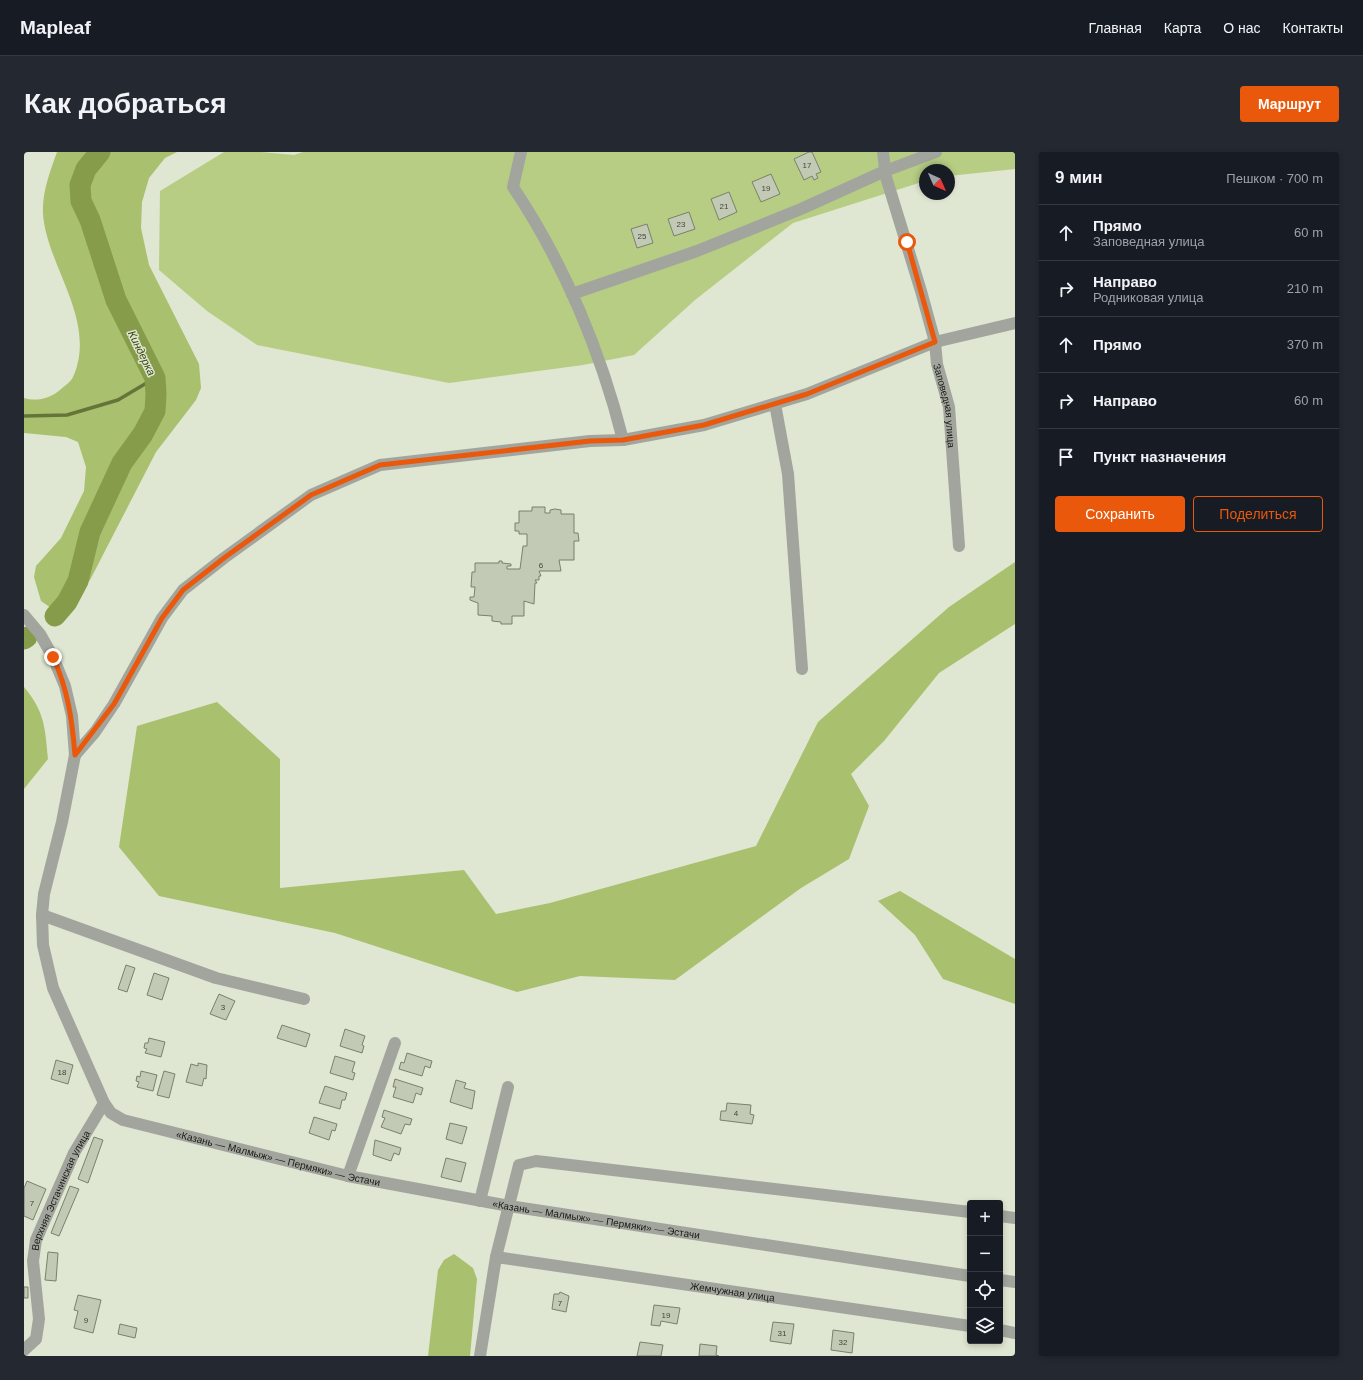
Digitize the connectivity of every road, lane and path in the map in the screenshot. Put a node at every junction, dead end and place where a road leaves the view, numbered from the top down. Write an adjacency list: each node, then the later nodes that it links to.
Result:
1 (521, 152): 5 (street)
2 (883, 152): 4 (street, Заповедная улица)
3 (936, 152): 4 (street)
4 (886, 171): 5 (street); 7 (street, Заповедная улица)
5 (572, 294): 9 (street)
6 (1015, 323): 7 (street)
7 (935, 342): 8 (street); 10 (street, Заповедная улица)
8 (775, 404): 9 (street); 12 (street)
9 (623, 440): 13 (street)
10 (959, 546)
11 (24, 615): 13 (street, «Казань — Малмыж» — Пермяки» — Эстачи)
12 (802, 669)
13 (75, 755): 14 (street, «Казань — Малмыж» — Пермяки» — Эстачи)
14 (42, 915): 15 (street); 18 (street, «Казань — Малмыж» — Пермяки» — Эстачи)
15 (304, 999)
16 (395, 1042): 19 (street)
17 (508, 1087): 20 (street)
18 (104, 1103): 19 (street, «Казань — Малмыж» — Пермяки» — Эстачи); 32 (street, Верхняя Эстачинская улица)
19 (348, 1176): 20 (street, «Казань — Малмыж» — Пермяки» — Эстачи)
20 (480, 1201): 21 (street, «Казань — Малмыж» — Пермяки» — Эстачи)
21 (509, 1206): 22 (street); 25 (street); 26 (street, «Казань — Малмыж» — Пермяки» — Эстачи)
22 (967, 1212)
23 (1003, 1216): 24 (street)
24 (1015, 1218)
25 (496, 1257): 29 (street, Жемчужная улица); 33 (street)
26 (967, 1276)
27 (1003, 1280): 28 (street)
28 (1015, 1282)
29 (967, 1326)
30 (1003, 1331): 31 (street)
31 (1015, 1333)
32 (24, 1350)
33 (480, 1356)

